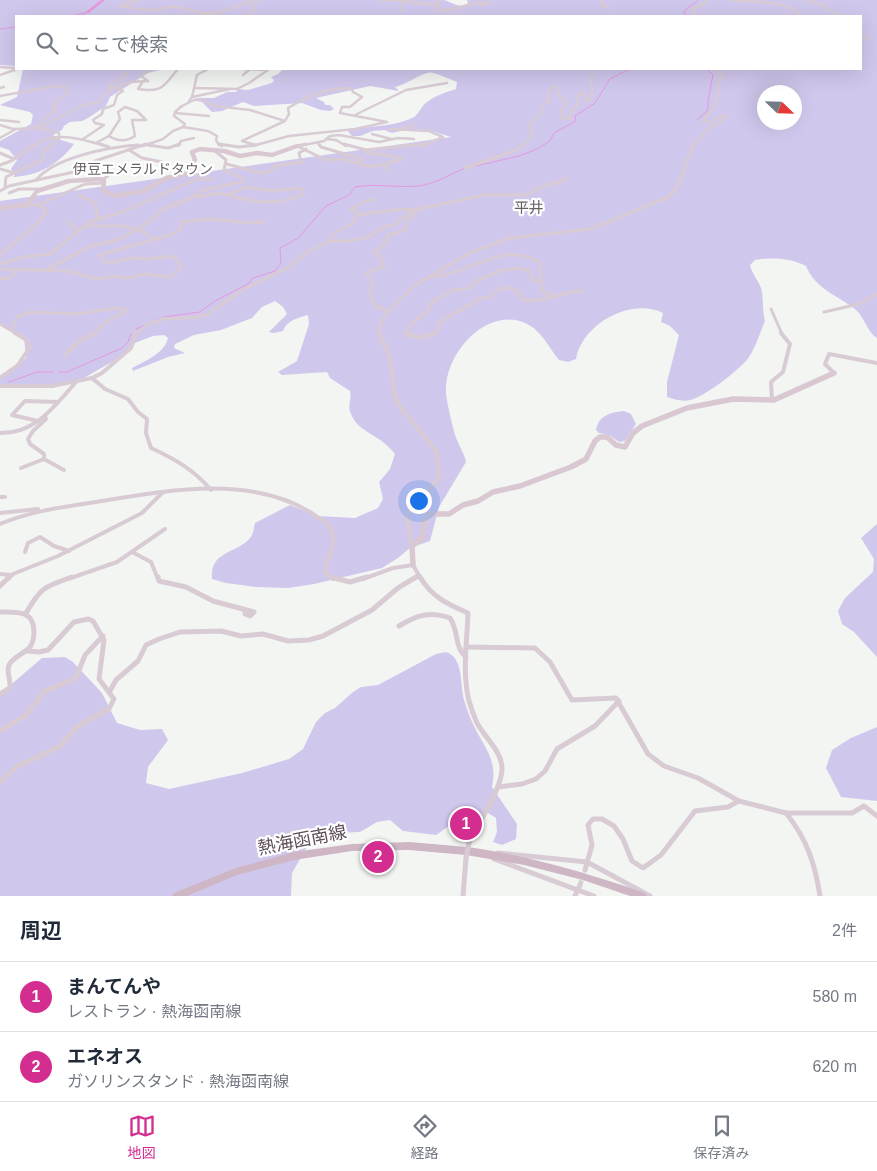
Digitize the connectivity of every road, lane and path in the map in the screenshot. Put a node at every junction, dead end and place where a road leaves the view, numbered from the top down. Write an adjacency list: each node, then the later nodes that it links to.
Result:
1 (138, 0): 2 (street)
2 (250, 0)
3 (258, 0): 16 (street)
4 (381, 0): 5 (street)
5 (394, 0): 12 (street)
6 (441, 0): 13 (street)
7 (490, 0): 13 (street)
8 (602, 0): 14 (street)
9 (707, 0): 17 (street)
10 (731, 0): 18 (street)
11 (807, 0): 19 (street)
12 (405, 2): 13 (street); 15 (street)
13 (434, 5)
14 (609, 8)
15 (402, 11)
16 (248, 15)
17 (695, 15)
18 (801, 15)
19 (838, 15)
20 (862, 37): 21 (street)
21 (869, 40)
22 (0, 66): 23 (street)
23 (15, 68)
24 (15, 69): 33 (street)
25 (128, 70): 37 (street)
26 (152, 70): 36 (street)
27 (177, 70): 36 (street)
28 (206, 70): 38 (street)
29 (249, 70): 34 (street)
30 (267, 70): 39 (street)
31 (592, 70): 86 (street)
32 (718, 70): 126 (street)
33 (0, 75)
34 (243, 75)
35 (447, 82): 44 (street)
36 (142, 83): 37 (street)
37 (112, 88): 52 (street); 64 (street)
38 (194, 88): 39 (street); 41 (street)
39 (230, 89): 41 (street)
40 (0, 97): 52 (street)
41 (192, 97): 42 (street)
42 (180, 108): 43 (street); 47 (street)
43 (175, 113): 45 (street); 51 (street)
44 (355, 115): 47 (street); 68 (street)
45 (209, 116)
46 (0, 120): 48 (street)
47 (285, 121): 68 (street)
48 (19, 122)
49 (0, 125): 53 (street)
50 (414, 125): 55 (street)
51 (184, 127): 67 (street); 68 (street)
52 (37, 128): 53 (street); 59 (street)
53 (16, 129): 58 (street)
54 (389, 129): 55 (street)
55 (398, 130): 73 (street)
56 (372, 134): 62 (street)
57 (110, 136): 57 (street); 66 (street)
58 (0, 138)
59 (59, 138): 64 (street); 76 (street); 91 (street)
60 (194, 138): 67 (street)
61 (326, 139): 62 (street); 65 (street); 73 (street)
62 (391, 139): 63 (street)
63 (414, 139)
64 (83, 140): 66 (street)
65 (317, 142): 69 (street); 79 (street)
66 (96, 143): 70 (street)
67 (144, 145): 70 (street); 72 (street)
68 (257, 145)
69 (297, 146): 71 (street); 74 (street)
70 (109, 147): 96 (street)
71 (306, 149): 79 (street); 85 (street)
72 (129, 150): 84 (street); 96 (street)
73 (366, 150): 77 (street)
74 (215, 151): 81 (street); 90 (street)
75 (0, 153): 76 (street)
76 (14, 159): 83 (street)
77 (402, 159): 80 (street); 82 (street)
78 (376, 160): 82 (street)
79 (356, 163): 82 (street)
80 (406, 163)
81 (227, 164): 85 (street); 106 (street)
82 (381, 164): 89 (street)
83 (0, 165)
84 (162, 166)
85 (280, 166): 88 (street)
86 (465, 168)
87 (0, 169): 91 (street)
88 (286, 170)
89 (389, 170)
90 (188, 171): 94 (street); 97 (street)
91 (16, 173): 98 (street)
92 (110, 175): 97 (street)
93 (567, 177): 111 (street)
94 (198, 179): 95 (street); 113 (street)
95 (212, 179)
96 (36, 180): 98 (street)
97 (103, 181): 99 (street); 102 (street)
98 (5, 187): 100 (street)
99 (45, 189): 101 (street); 108 (street)
100 (0, 191)
101 (9, 193)
102 (60, 195): 105 (street); 109 (street)
103 (79, 195): 113 (street)
104 (228, 195): 104 (street); 106 (street)
105 (67, 197)
106 (193, 197): 117 (street)
107 (375, 200): 112 (street)
108 (27, 205): 109 (street); 110 (street)
109 (37, 205): 121 (street)
110 (0, 208)
111 (413, 210): 112 (street); 120 (street); 133 (street)
112 (360, 214): 120 (street)
113 (98, 219): 116 (street)
114 (68, 221): 118 (street)
115 (264, 222): 119 (street)
116 (85, 226): 117 (street); 118 (street)
117 (136, 230): 119 (street); 125 (street)
118 (77, 231): 122 (street)
119 (153, 238): 125 (street)
120 (329, 241): 141 (street)
121 (0, 255)
122 (0, 264)
123 (19, 268): 124 (street); 125 (street); 127 (street)
124 (0, 269)
125 (48, 269)
126 (429, 277): 128 (street); 133 (street)
127 (0, 279)
128 (540, 281): 131 (street); 131 (street)
129 (583, 291): 131 (street)
130 (877, 294): 134 (street)
131 (554, 296)
132 (771, 309): 144 (street)
133 (388, 311): 158 (street)
134 (824, 312)
135 (0, 324): 136 (street)
136 (12, 330): 137 (street); 140 (street)
137 (65, 355)
138 (877, 363): 139 (street)
139 (834, 373): 144 (street)
140 (0, 378)
141 (92, 378): 142 (street); 152 (street)
142 (77, 381): 143 (street); 145 (street)
143 (0, 386)
144 (772, 400): 158 (street)
145 (58, 402): 146 (street); 147 (street)
146 (45, 416): 147 (street); 149 (street)
147 (38, 421): 148 (street)
148 (0, 433)
149 (44, 459): 150 (street); 151 (street)
150 (21, 468)
151 (64, 470)
152 (210, 490): 153 (street); 162 (street)
153 (162, 492): 154 (street); 159 (street)
154 (45, 510): 155 (street); 156 (street)
155 (0, 512)
156 (0, 524)
157 (165, 529): 161 (street)
158 (412, 546): 162 (street)
159 (68, 551): 160 (street); 164 (street)
160 (25, 552)
161 (132, 552): 167 (street); 169 (street)
162 (413, 565): 165 (street)
163 (0, 573): 164 (street)
164 (12, 575): 166 (street)
165 (419, 576): 172 (street); 175 (street)
166 (0, 586)
167 (245, 610)
168 (0, 612): 169 (street)
169 (26, 613): 173 (street)
170 (399, 626): 174 (street)
171 (102, 636): 173 (street); 175 (street); 178 (street)
172 (466, 647): 174 (street); 177 (street)
173 (27, 651): 176 (street)
174 (466, 658): 180 (street)
175 (110, 691): 179 (street)
176 (0, 694)
177 (619, 701): 180 (street); 181 (street)
178 (0, 731)
179 (0, 782)
180 (498, 787): 189 (street, bridge)
181 (739, 801): 182 (street); 185 (street)
182 (786, 813): 183 (street); 193 (street)
183 (877, 816)
184 (481, 853): 185 (street); 187 (street); 188 (main road, 熱海函南線); 191 (main road, 熱海函南線)
185 (587, 862): 186 (street); 192 (street)
186 (585, 870)
187 (577, 891): 190 (street)
188 (177, 896)
189 (463, 896)
190 (594, 896)
191 (642, 896)
192 (650, 896)
193 (820, 896)

